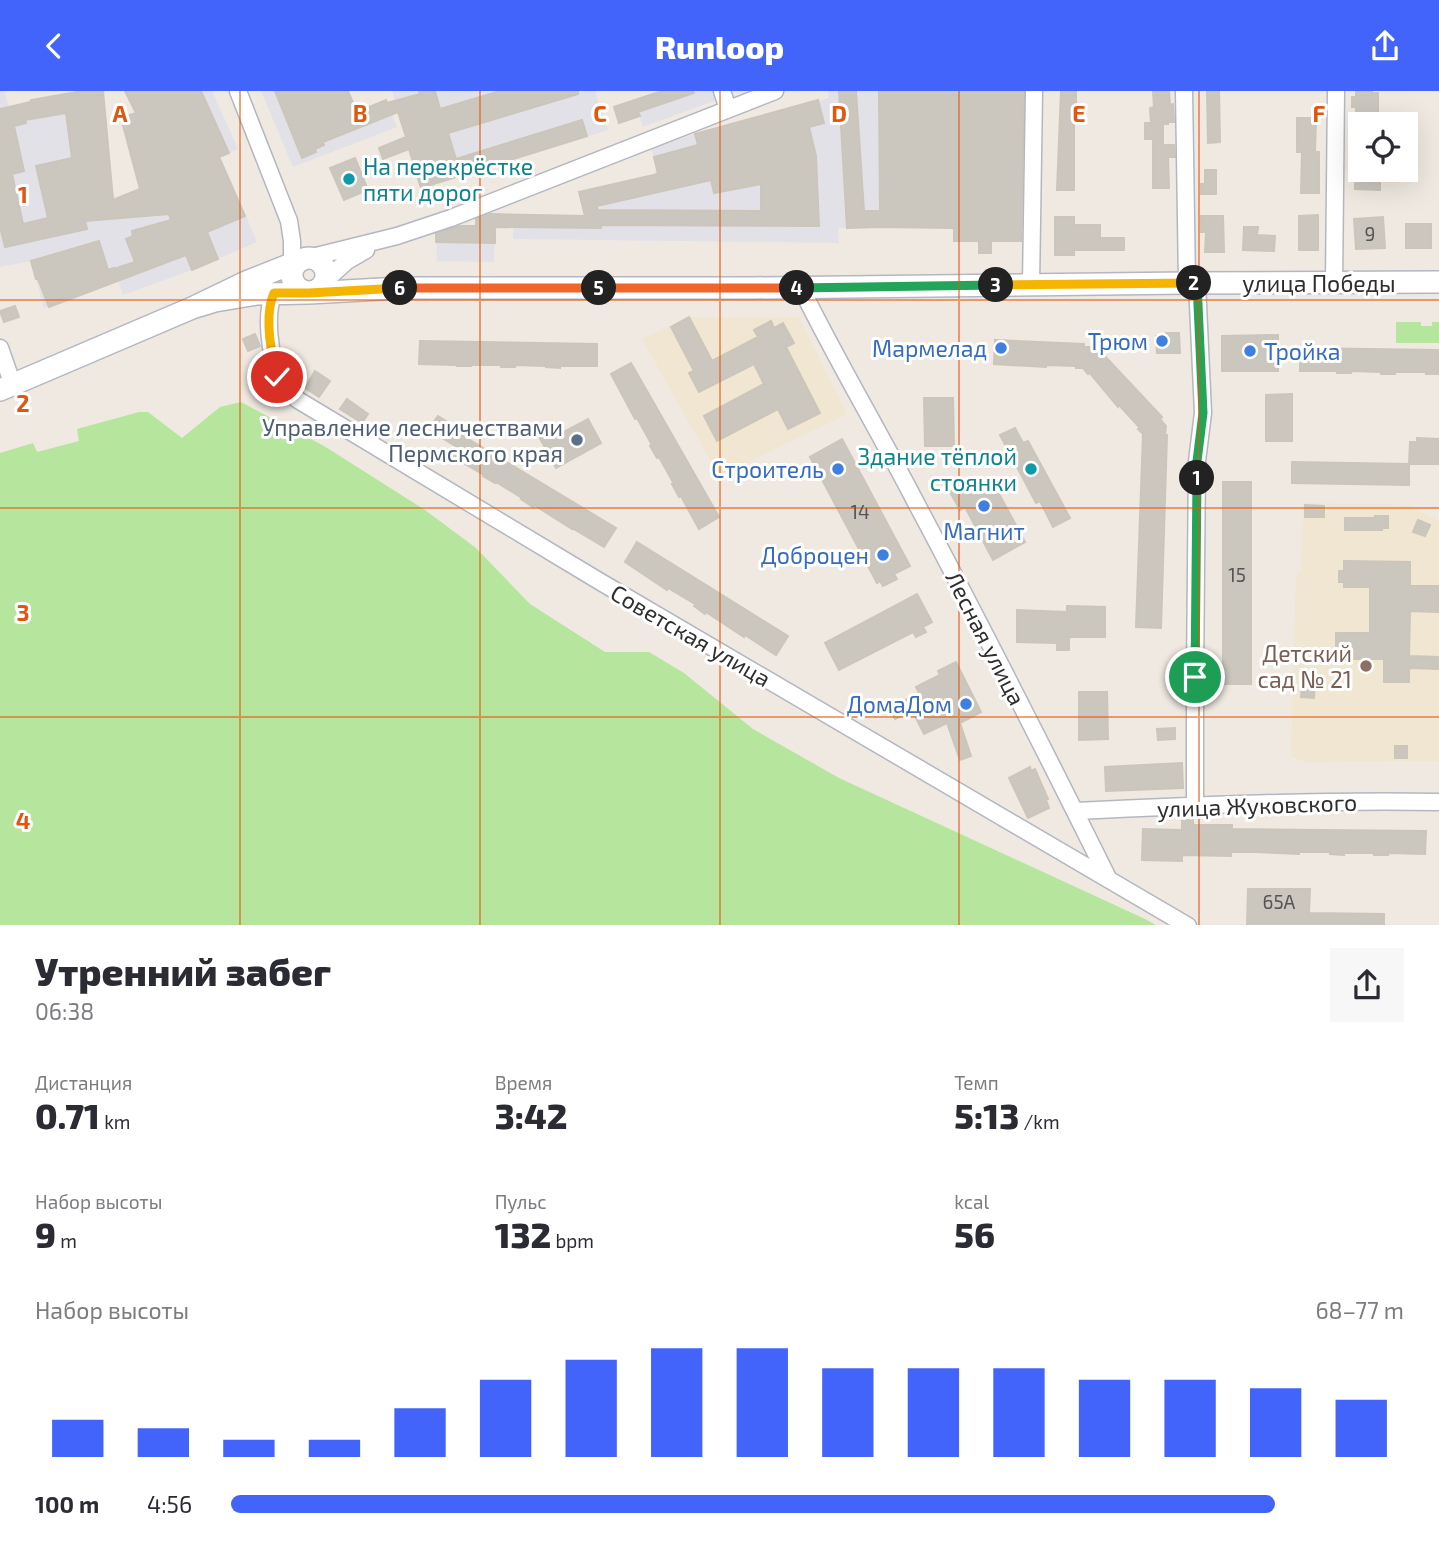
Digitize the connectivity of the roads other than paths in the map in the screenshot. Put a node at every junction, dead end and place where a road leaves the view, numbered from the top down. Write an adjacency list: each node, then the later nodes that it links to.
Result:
1 (238, 91): 9 (street)
2 (722, 91): 7 (street)
3 (775, 91): 7 (street)
4 (1034, 91): 13 (street)
5 (1184, 91): 12 (street)
6 (1336, 91): 10 (street)
7 (728, 109): 8 (street)
8 (397, 236): 9 (street); 9 (street)
9 (311, 270): 14 (street, улица Победы); 14 (street, улица Победы); 16 (street); 18 (street)
10 (1334, 282): 11 (street, улица Победы); 12 (street, улица Победы)
11 (1439, 282)
12 (1192, 283): 13 (street, улица Победы); 23 (street)
13 (1031, 285): 15 (street, улица Победы)
14 (400, 288): 15 (street, улица Победы)
15 (801, 288): 24 (street, Лесная улица)
16 (274, 293): 17 (street); 19 (street, Советская улица)
17 (236, 296): 18 (street); 19 (street)
18 (192, 308): 21 (street)
19 (270, 323): 25 (street, Советская улица)
20 (0, 348): 21 (street)
21 (6, 388)
22 (1439, 802): 23 (street, улица Жуковского)
23 (1195, 806): 24 (street, улица Жуковского)
24 (1076, 811): 25 (street, Лесная улица)
25 (1109, 879): 26 (street, Советская улица)
26 (1186, 925)

